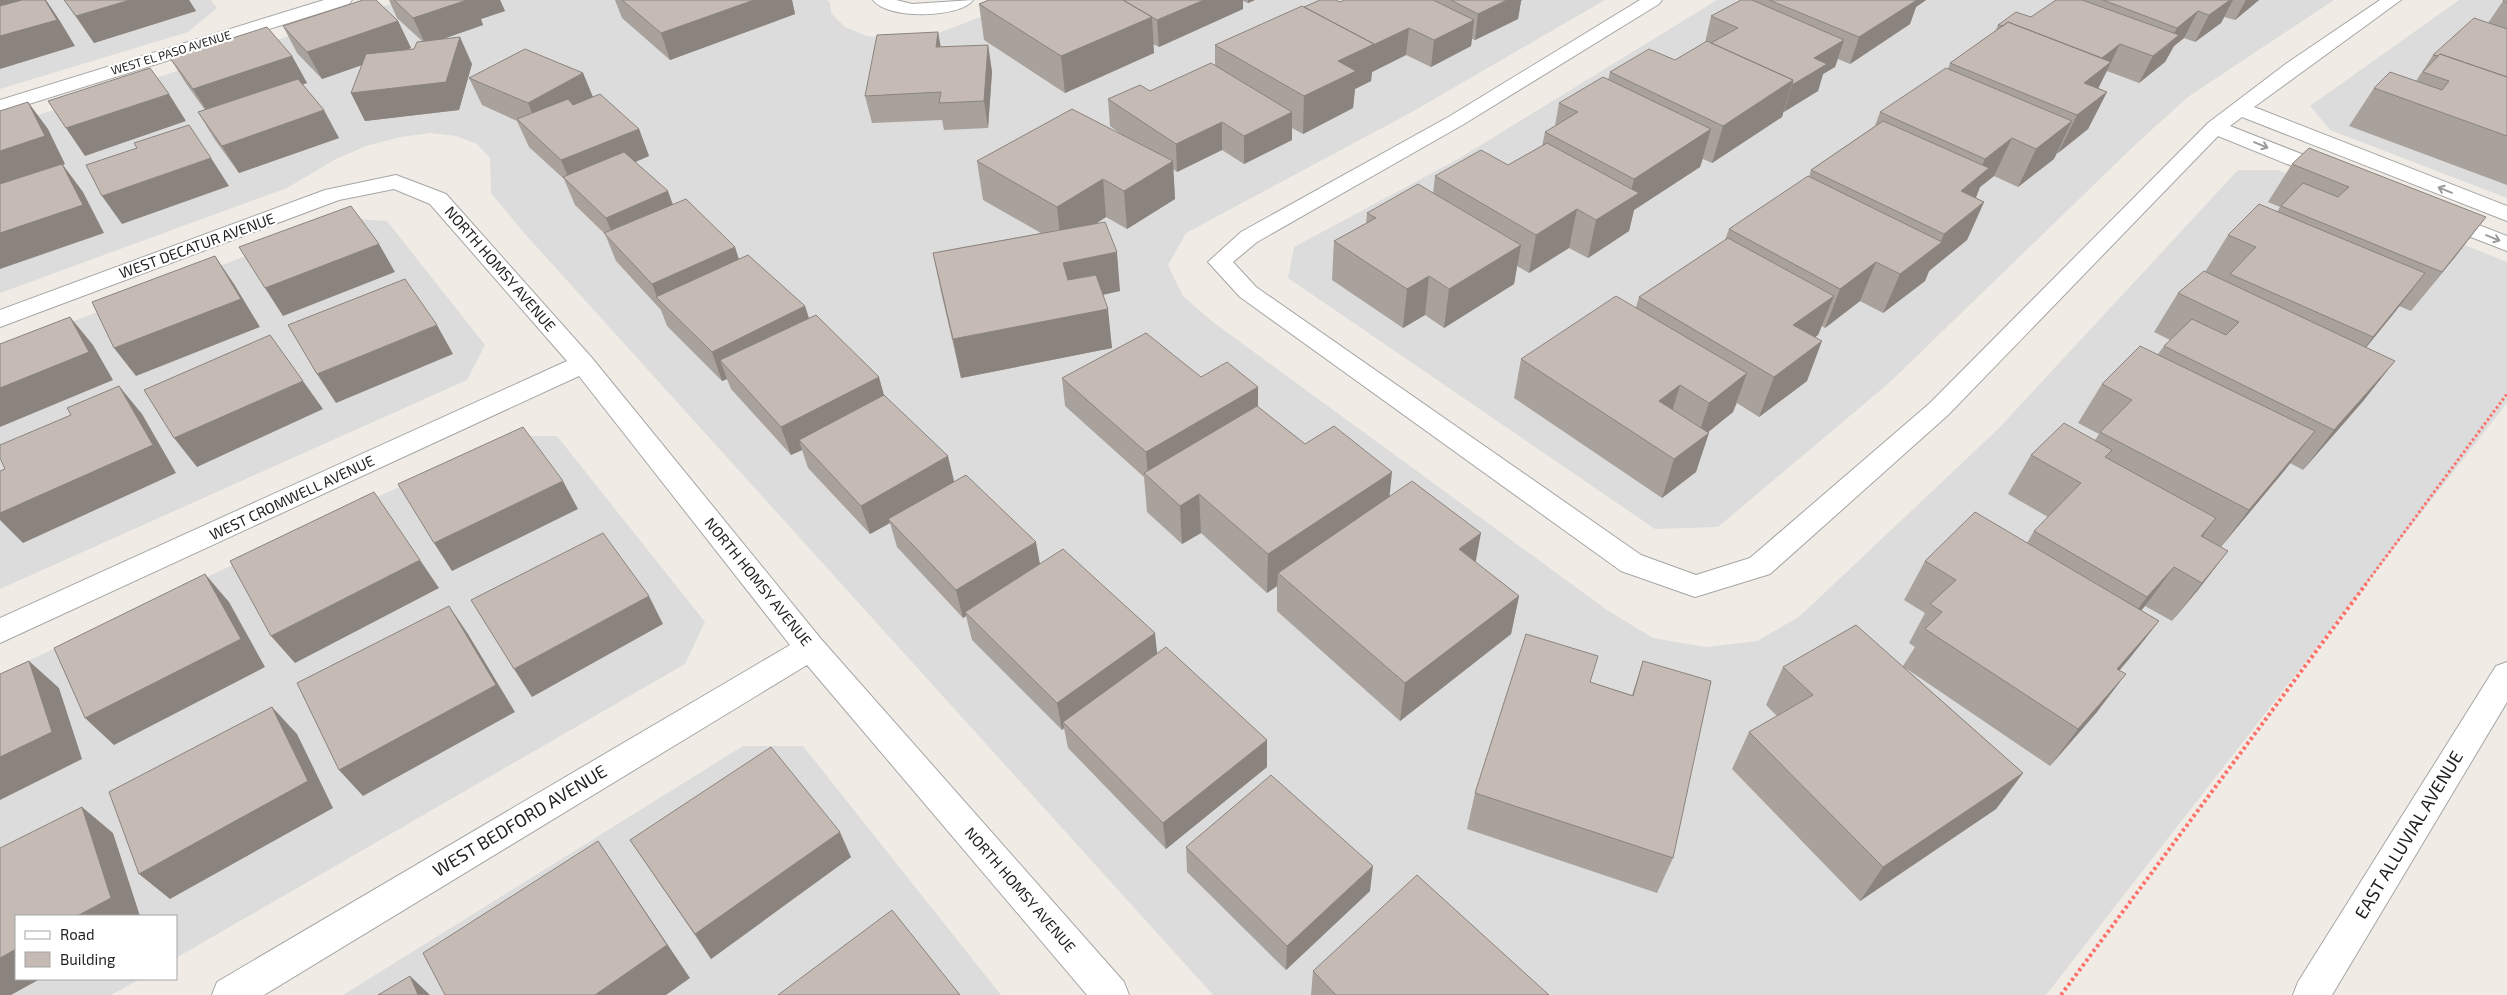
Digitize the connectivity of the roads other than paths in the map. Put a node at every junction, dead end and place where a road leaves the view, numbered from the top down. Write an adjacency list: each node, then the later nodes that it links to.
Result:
1 (343, 0): 6 (street, WEST EL PASO AVENUE)
2 (882, 0): 3 (street)
3 (964, 0)
4 (1653, 0): 8 (street)
5 (2392, 0): 7 (street)
6 (0, 107)
7 (2238, 108): 8 (street); 12 (street, one-way to 7)
8 (2215, 127): 10 (street, one-way to 10)
9 (396, 182): 14 (street, WEST DECATUR AVENUE); 15 (street, NORTH HOMSY AVENUE)
10 (2352, 182)
11 (2425, 211): 13 (street, one-way to 13)
12 (2507, 214)
13 (2507, 244)
14 (0, 319)
15 (583, 364): 16 (street, WEST CROMWELL AVENUE); 17 (street, NORTH HOMSY AVENUE)
16 (0, 631)
17 (810, 648): 19 (street, WEST BEDFORD AVENUE); 20 (street, NORTH HOMSY AVENUE)
18 (2507, 675): 21 (street, EAST ALLUVIAL AVENUE)
19 (230, 995)
20 (1111, 995)
21 (2311, 995)

